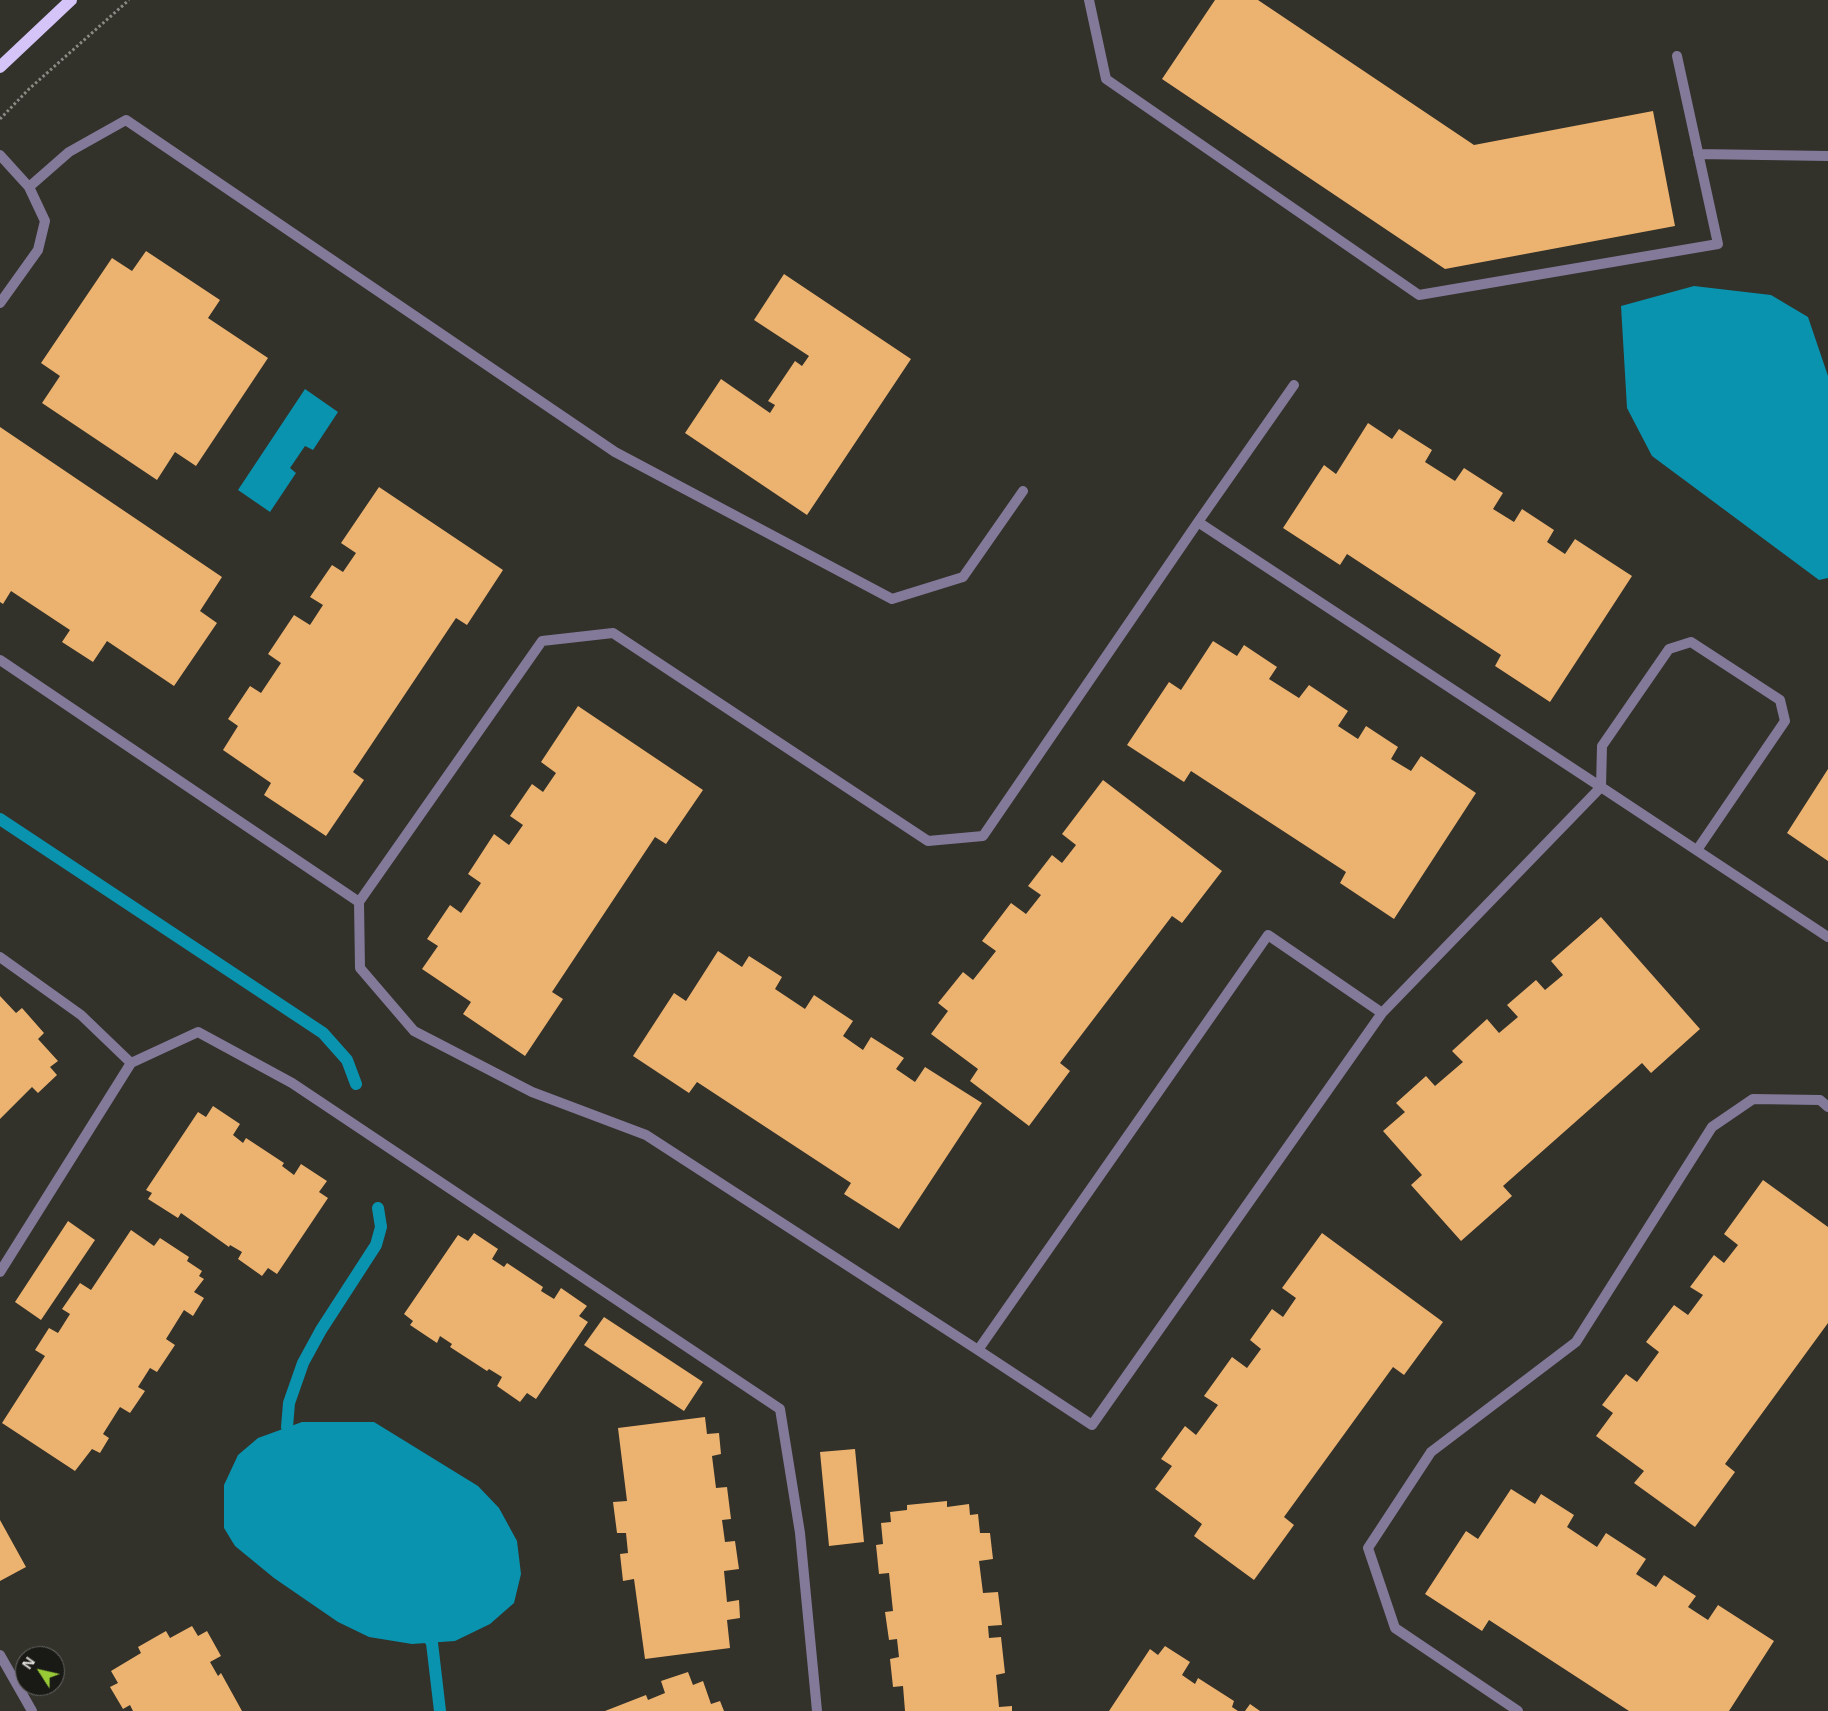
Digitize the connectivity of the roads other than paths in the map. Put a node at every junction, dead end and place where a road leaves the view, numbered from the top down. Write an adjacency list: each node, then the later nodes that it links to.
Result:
1 (72, 0): 4 (main road)
2 (1088, 0): 5 (lane)
3 (1677, 56): 5 (lane)
4 (0, 67)
5 (1698, 154): 7 (lane)
6 (0, 155): 8 (lane)
7 (1828, 156)
8 (29, 187): 9 (lane); 11 (lane)
9 (0, 303)
10 (1294, 385): 12 (lane)
11 (1022, 491)
12 (1198, 522): 14 (lane); 16 (lane)
13 (0, 660): 16 (lane)
14 (1601, 787): 15 (lane); 15 (lane); 19 (lane)
15 (1697, 850): 17 (lane)
16 (359, 902): 23 (lane)
17 (1828, 937)
18 (0, 957): 20 (lane)
19 (1382, 1013): 23 (lane); 23 (lane)
20 (131, 1063): 22 (lane); 26 (lane)
21 (1828, 1107): 27 (lane)
22 (0, 1272)
23 (978, 1350)
24 (0, 1655): 25 (lane)
25 (32, 1711)
26 (817, 1711)
27 (1518, 1711)

